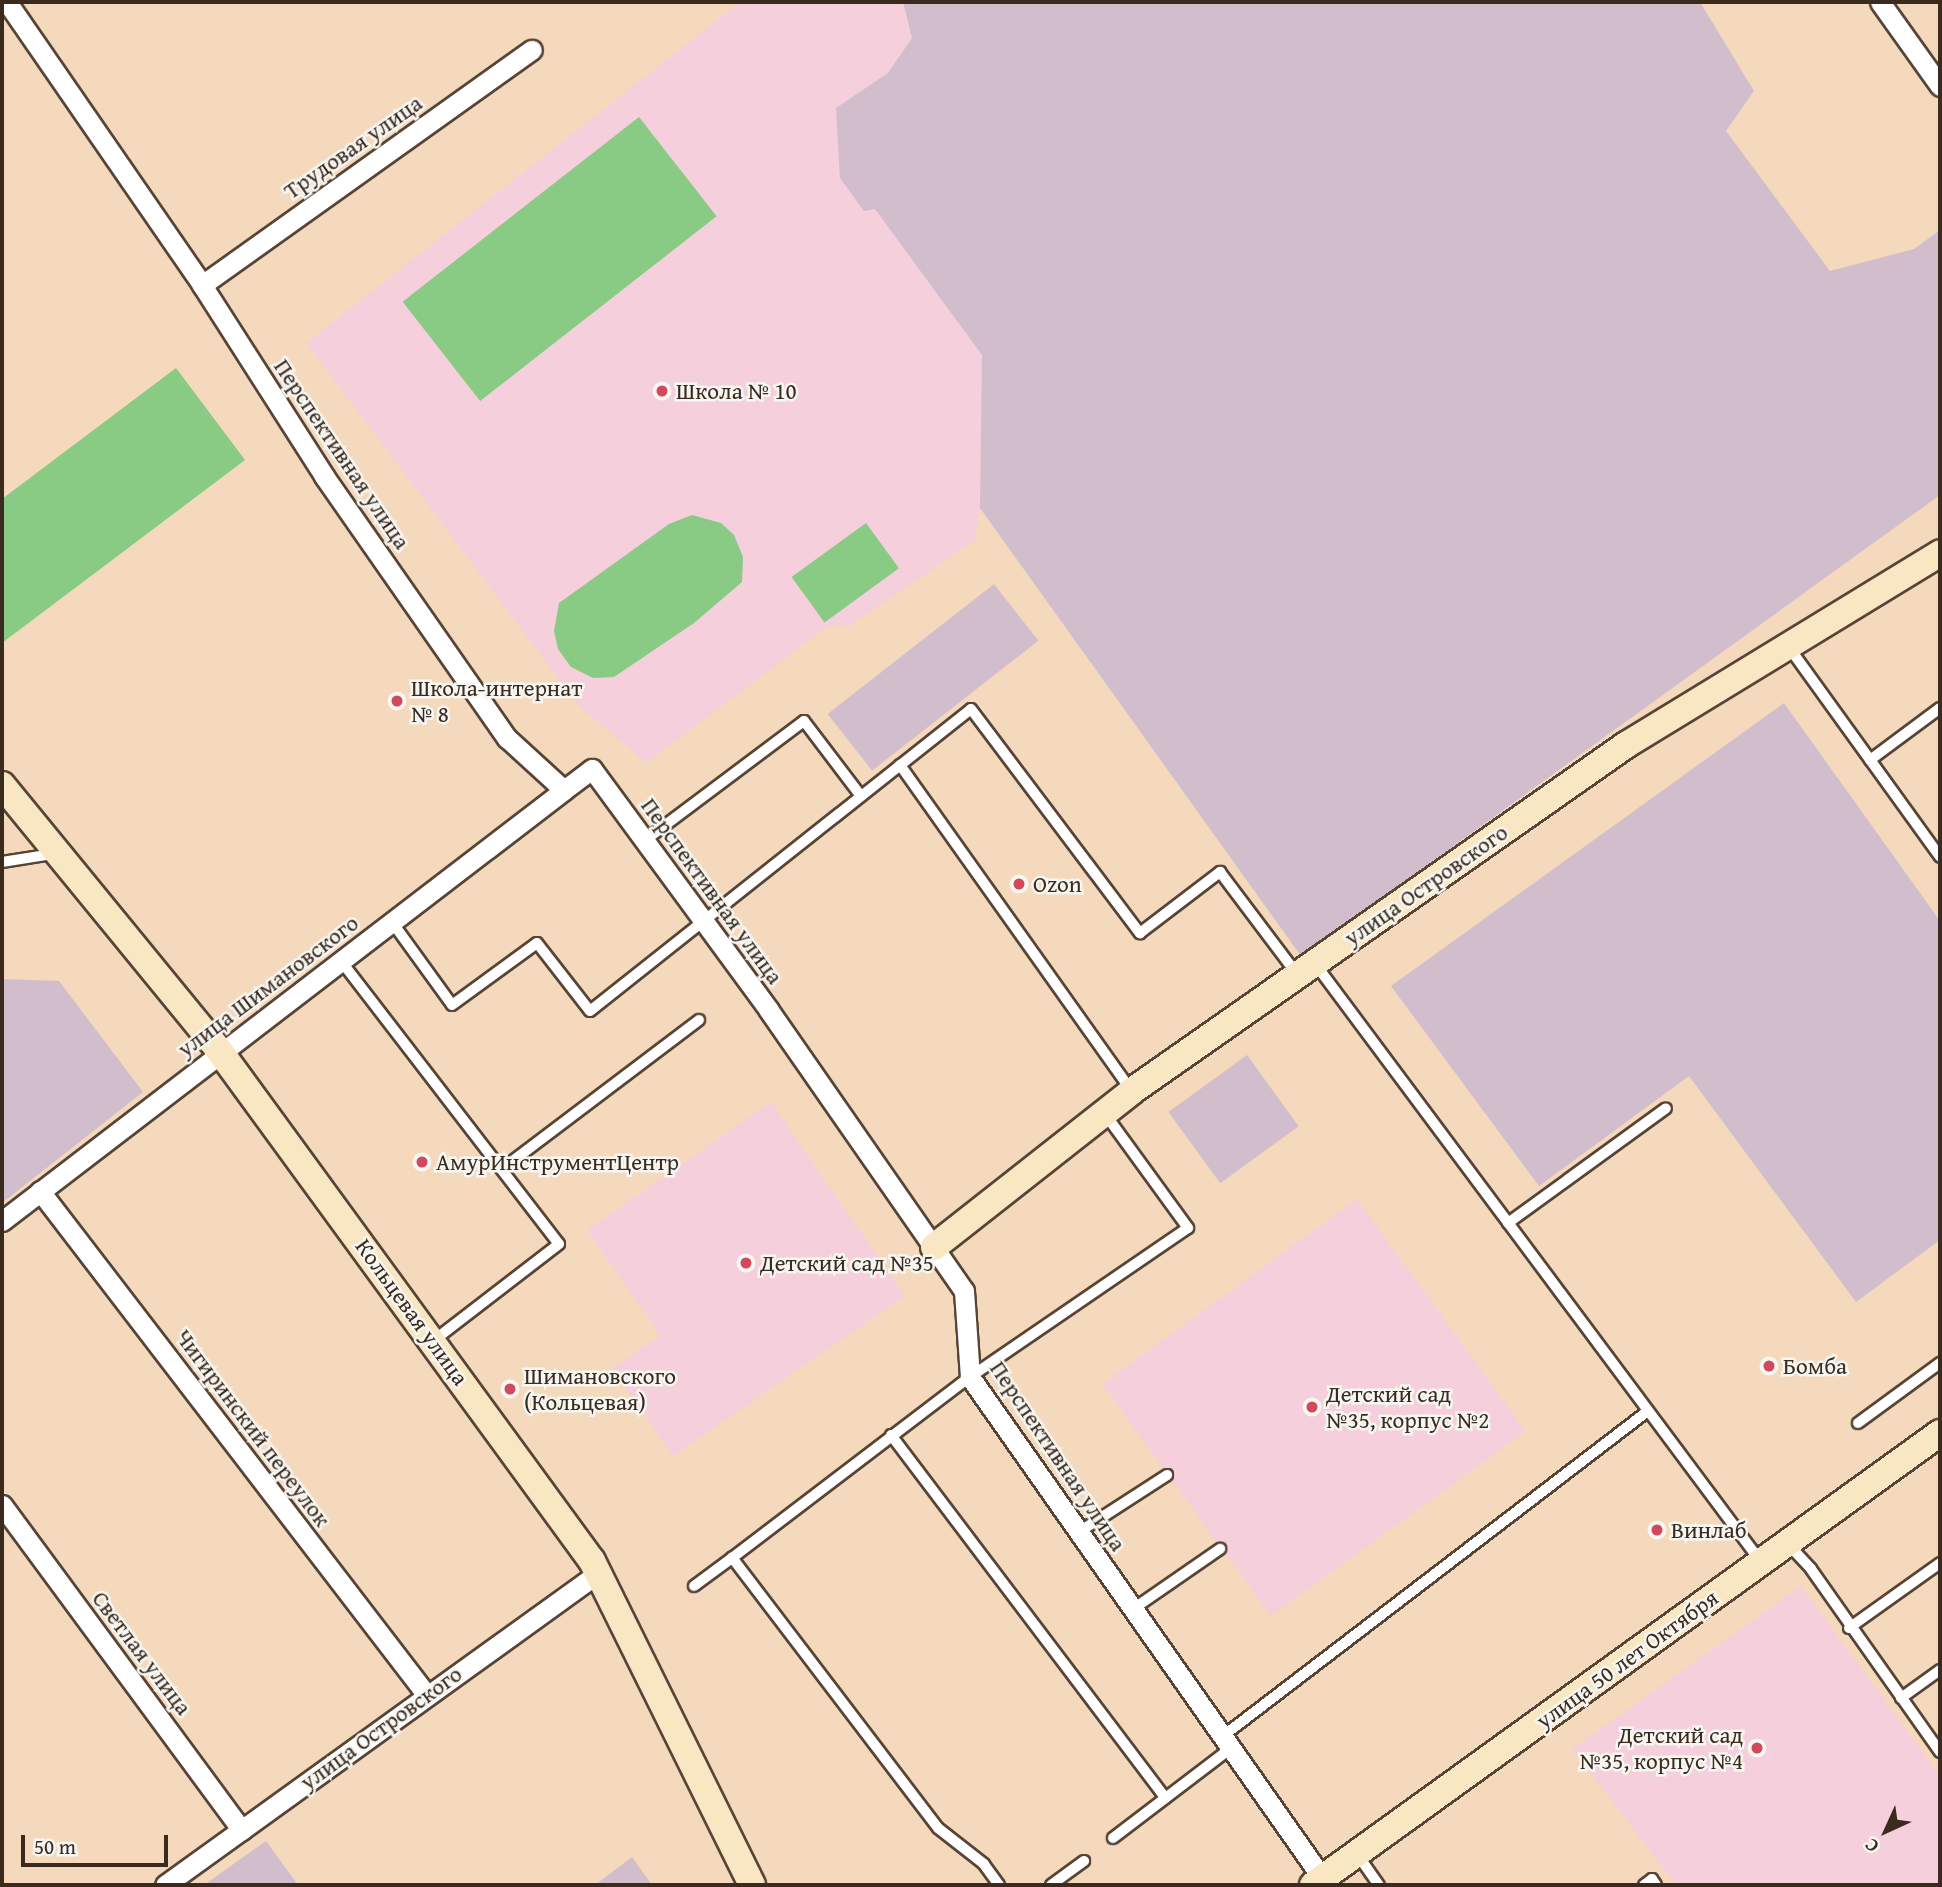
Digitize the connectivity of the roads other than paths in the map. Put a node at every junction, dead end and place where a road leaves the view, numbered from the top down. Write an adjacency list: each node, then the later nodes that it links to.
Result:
1 (7, 2): 5 (street, Перспективная улица)
2 (1880, 2): 4 (street)
3 (532, 50): 5 (street, Трудовая улица)
4 (1940, 86)
5 (202, 285): 12 (street, Перспективная улица)
6 (1940, 553): 7 (street, улица Островского)
7 (1788, 646): 9 (lane); 21 (street, улица Островского)
8 (1940, 708): 9 (lane)
9 (1870, 760): 16 (lane)
10 (900, 765): 13 (lane); 21 (lane); 24 (lane)
11 (2, 785): 15 (street, Кольцевая улица)
12 (564, 790): 14 (street, Перспективная улица); 18 (street, улица Шимановского)
13 (861, 796): 14 (lane); 19 (lane)
14 (644, 841): 19 (street, Перспективная улица)
15 (55, 854): 17 (lane); 23 (street, Кольцевая улица)
16 (1940, 857)
17 (2, 862)
18 (392, 922): 19 (lane); 20 (street, улица Шимановского)
19 (704, 922): 31 (street, Перспективная улица)
20 (341, 961): 23 (street, улица Шимановского); 27 (lane)
21 (1306, 969): 24 (street, улица Островского); 30 (lane)
22 (699, 1020): 27 (lane)
23 (221, 1053): 28 (street, улица Шимановского); 32 (street, Кольцевая улица)
24 (1132, 1091): 26 (street, улица Островского)
25 (1666, 1108): 30 (lane)
26 (1103, 1112): 31 (street, улица Островского); 34 (lane)
27 (502, 1169): 32 (lane)
28 (40, 1191): 29 (street, улица Шимановского); 52 (street, Чигиринский переулок)
29 (2, 1221)
30 (1508, 1223): 35 (lane)
31 (934, 1247): 34 (street, Перспективная улица)
32 (433, 1341): 47 (street, Кольцевая улица)
33 (1940, 1363): 36 (lane)
34 (970, 1377): 38 (lane); 41 (street, Перспективная улица)
35 (1648, 1411): 45 (lane); 54 (lane)
36 (1858, 1423)
37 (1940, 1433): 42 (street, улица 50 лет Октября)
38 (891, 1436): 44 (lane); 56 (lane)
39 (1167, 1475): 41 (lane)
40 (2, 1505): 57 (street, Светлая улица)
41 (1079, 1532): 49 (street, Перспективная улица)
42 (1787, 1544): 45 (street, улица 50 лет Октября); 50 (lane)
43 (1220, 1549): 49 (lane)
44 (732, 1558): 48 (lane); 64 (lane)
45 (1761, 1563): 59 (street, улица 50 лет Октября)
46 (1940, 1563): 50 (lane)
47 (598, 1573): 52 (street, улица Островского); 63 (street, Кольцевая улица)
48 (694, 1586)
49 (1133, 1609): 54 (street, Перспективная улица)
50 (1849, 1628): 53 (lane)
51 (1940, 1670): 53 (lane)
52 (426, 1694): 57 (street, улица Островского)
53 (1901, 1699): 55 (lane)
54 (1227, 1742): 56 (lane); 61 (street, Перспективная улица)
55 (1940, 1752)
56 (1166, 1798): 58 (lane)
57 (242, 1830): 62 (street, улица Островского)
58 (1113, 1838)
59 (1357, 1854): 61 (street, улица 50 лет Октября); 66 (lane)
60 (1084, 1861): 65 (lane)
61 (1318, 1882)
62 (165, 1885)
63 (752, 1885)
64 (999, 1885)
65 (1051, 1885)
66 (1379, 1885)
67 (1644, 1885): 68 (lane)
68 (1656, 1885)

